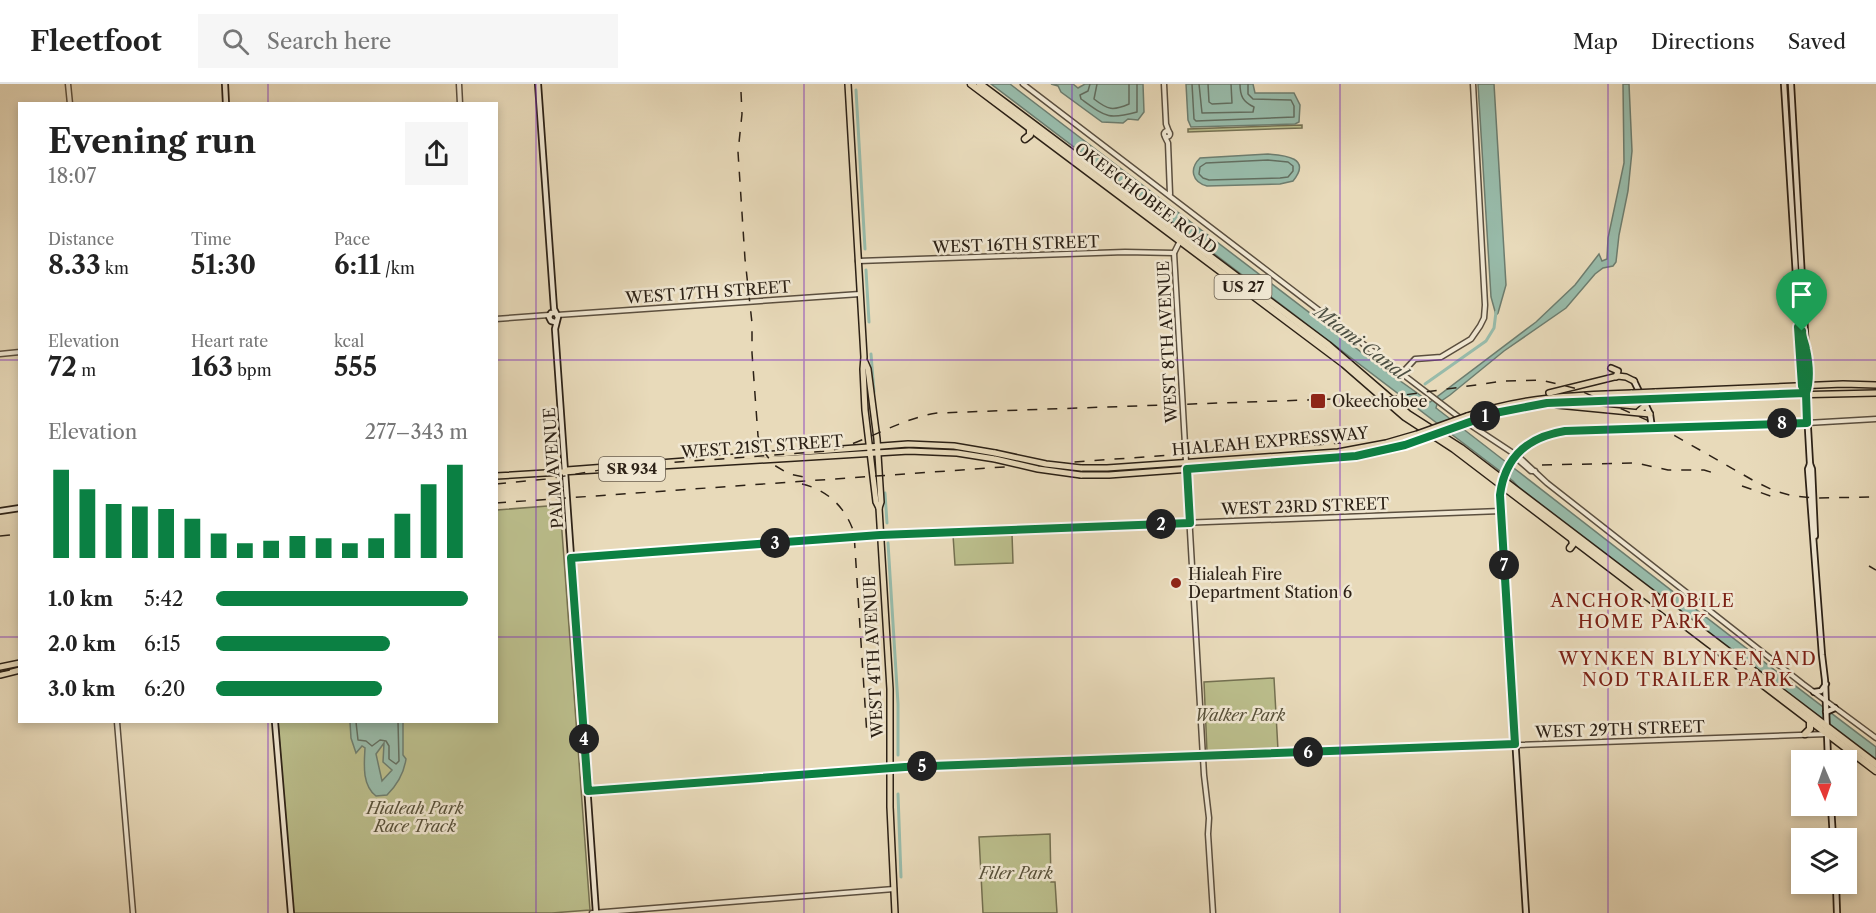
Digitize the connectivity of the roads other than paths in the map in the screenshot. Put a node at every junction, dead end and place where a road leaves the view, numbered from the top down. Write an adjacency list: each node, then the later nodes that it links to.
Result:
1 (68, 84): 13 (street)
2 (225, 84): 14 (main road)
3 (459, 84): 15 (street)
4 (537, 84): 30 (main road)
5 (848, 84): 26 (main road, WEST 4TH AVENUE)
6 (971, 84): 16 (highway, OKEECHOBEE ROAD / US 27)
7 (980, 84): 16 (highway, OKEECHOBEE ROAD / US 27)
8 (1023, 84): 23 (street)
9 (1164, 84): 23 (street)
10 (1473, 84): 39 (street)
11 (1784, 84): 29 (main road)
12 (1791, 84): 28 (main road)
13 (70, 102)
14 (226, 102)
15 (460, 102)
16 (1011, 112): 17 (highway, OKEECHOBEE ROAD / US 27); 20 (highway, OKEECHOBEE ROAD / US 27)
17 (1030, 129): 18 (highway, OKEECHOBEE ROAD / US 27); 19 (highway)
18 (1043, 138): 20 (highway); 22 (highway, OKEECHOBEE ROAD / US 27)
19 (1025, 139)
20 (1055, 140): 21 (highway, OKEECHOBEE ROAD / US 27)
21 (1089, 165): 22 (highway); 24 (highway, OKEECHOBEE ROAD / US 27)
22 (1092, 174): 24 (highway, OKEECHOBEE ROAD / US 27)
23 (1169, 195): 39 (street)
24 (1182, 237): 25 (street, WEST 8TH AVENUE); 66 (highway, OKEECHOBEE ROAD / US 27)
25 (1174, 253): 26 (street, WEST 16TH STREET); 59 (street, WEST 8TH AVENUE)
26 (858, 261): 27 (main road, WEST 4TH AVENUE)
27 (860, 294): 30 (street, WEST 17TH STREET); 37 (main road, WEST 4TH AVENUE)
28 (1804, 310): 29 (main road); 34 (main road)
29 (1798, 311): 33 (main road)
30 (553, 314): 31 (street, WEST 17TH STREET); 32 (main road); 32 (main road)
31 (498, 319)
32 (554, 322): 61 (main road, PALM AVENUE)
33 (1798, 327): 34 (main road); 43 (main road)
34 (1806, 346): 43 (main road)
35 (18, 352): 36 (street)
36 (0, 354)
37 (865, 362): 56 (main road, WEST 4TH AVENUE); 57 (main road, WEST 4TH AVENUE)
38 (1611, 368): 40 (main road)
39 (1402, 373): 58 (street)
40 (1616, 377): 41 (main road); 48 (main road)
41 (1634, 381): 50 (main road)
42 (1876, 385): 43 (main road, HIALEAH EXPRESSWAY / SR 934)
43 (1805, 386): 44 (main road); 46 (main road, HIALEAH EXPRESSWAY / SR 934)
44 (1806, 393): 45 (main road, HIALEAH EXPRESSWAY / SR 934); 46 (main road, HIALEAH EXPRESSWAY / SR 934); 54 (main road)
45 (1876, 393)
46 (1657, 395): 47 (main road, HIALEAH EXPRESSWAY / SR 934, bridge)
47 (1633, 396): 48 (main road, HIALEAH EXPRESSWAY / SR 934); 49 (main road, HIALEAH EXPRESSWAY / SR 934)
48 (1536, 398): 59 (main road, HIALEAH EXPRESSWAY / SR 934, bridge)
49 (1547, 403): 51 (main road); 60 (main road, HIALEAH EXPRESSWAY / SR 934, bridge)
50 (1646, 405): 51 (main road); 52 (main road)
51 (1639, 411): 52 (main road)
52 (1650, 414): 55 (main road)
53 (1876, 419): 54 (street)
54 (1807, 423): 55 (main road); 82 (main road)
55 (1652, 428): 58 (main road)
56 (878, 449): 57 (main road, WEST 21ST STREET / SR 934); 63 (main road, HIALEAH EXPRESSWAY / SR 934, bridge); 68 (main road, WEST 4TH AVENUE)
57 (869, 450): 61 (main road, WEST 21ST STREET / SR 934); 68 (main road, WEST 4TH AVENUE)
58 (1514, 458): 65 (street); 66 (main road)
59 (1186, 462): 60 (street, WEST 8TH AVENUE); 63 (main road, HIALEAH EXPRESSWAY / SR 934)
60 (1187, 469): 63 (main road, HIALEAH EXPRESSWAY / SR 934); 71 (street, WEST 8TH AVENUE)
61 (566, 471): 64 (main road, SR 934); 77 (main road, PALM AVENUE)
62 (1543, 471): 65 (street)
63 (1081, 472)
64 (498, 476)
65 (1541, 477): 83 (street)
66 (1503, 480): 70 (main road); 73 (highway, OKEECHOBEE ROAD / US 27); 76 (highway, OKEECHOBEE ROAD / US 27)
67 (18, 508): 69 (main road)
68 (879, 508): 72 (main road, WEST 4TH AVENUE)
69 (0, 511)
70 (1501, 512): 71 (street, WEST 23RD STREET); 92 (main road)
71 (1190, 523): 72 (street, WEST 23RD STREET); 94 (street, WEST 8TH AVENUE)
72 (880, 535): 77 (street, WEST 23RD STREET); 96 (main road, WEST 4TH AVENUE)
73 (1572, 539): 74 (highway, OKEECHOBEE ROAD / US 27); 75 (highway)
74 (1583, 547): 76 (highway); 86 (highway, OKEECHOBEE ROAD / US 27)
75 (1570, 548)
76 (1596, 550): 89 (highway, OKEECHOBEE ROAD / US 27)
77 (571, 558): 98 (main road, PALM AVENUE)
78 (18, 664): 79 (main road)
79 (0, 668)
80 (18, 670): 81 (main road)
81 (0, 675)
82 (1826, 684): 83 (main road); 84 (main road)
83 (1814, 692): 84 (street)
84 (1826, 701): 85 (main road); 85 (street)
85 (1830, 709): 89 (main road); 91 (street)
86 (1810, 721): 89 (highway, OKEECHOBEE ROAD / US 27); 90 (highway)
87 (117, 723): 101 (street)
88 (274, 723): 102 (main road)
89 (1827, 728): 90 (street, WEST 29TH STREET); 93 (main road); 95 (highway, OKEECHOBEE ROAD / US 27); 97 (highway, OKEECHOBEE ROAD / US 27)
90 (1805, 734): 92 (street, WEST 29TH STREET)
91 (1876, 738)
92 (1515, 744): 94 (street, WEST 29TH STREET); 106 (main road)
93 (1828, 750)
94 (1203, 756): 96 (street, WEST 29TH STREET); 105 (street, WEST 8TH AVENUE)
95 (1876, 764)
96 (891, 768): 98 (street, WEST 29TH STREET); 99 (main road, WEST 4TH AVENUE)
97 (1876, 771)
98 (588, 791): 103 (main road, PALM AVENUE)
99 (894, 889): 103 (street); 104 (main road, WEST 4TH AVENUE)
100 (1836, 894): 107 (main road)
101 (133, 913)
102 (291, 913)
103 (595, 913)
104 (895, 913)
105 (1213, 913)
106 (1526, 913)
107 (1837, 913)

